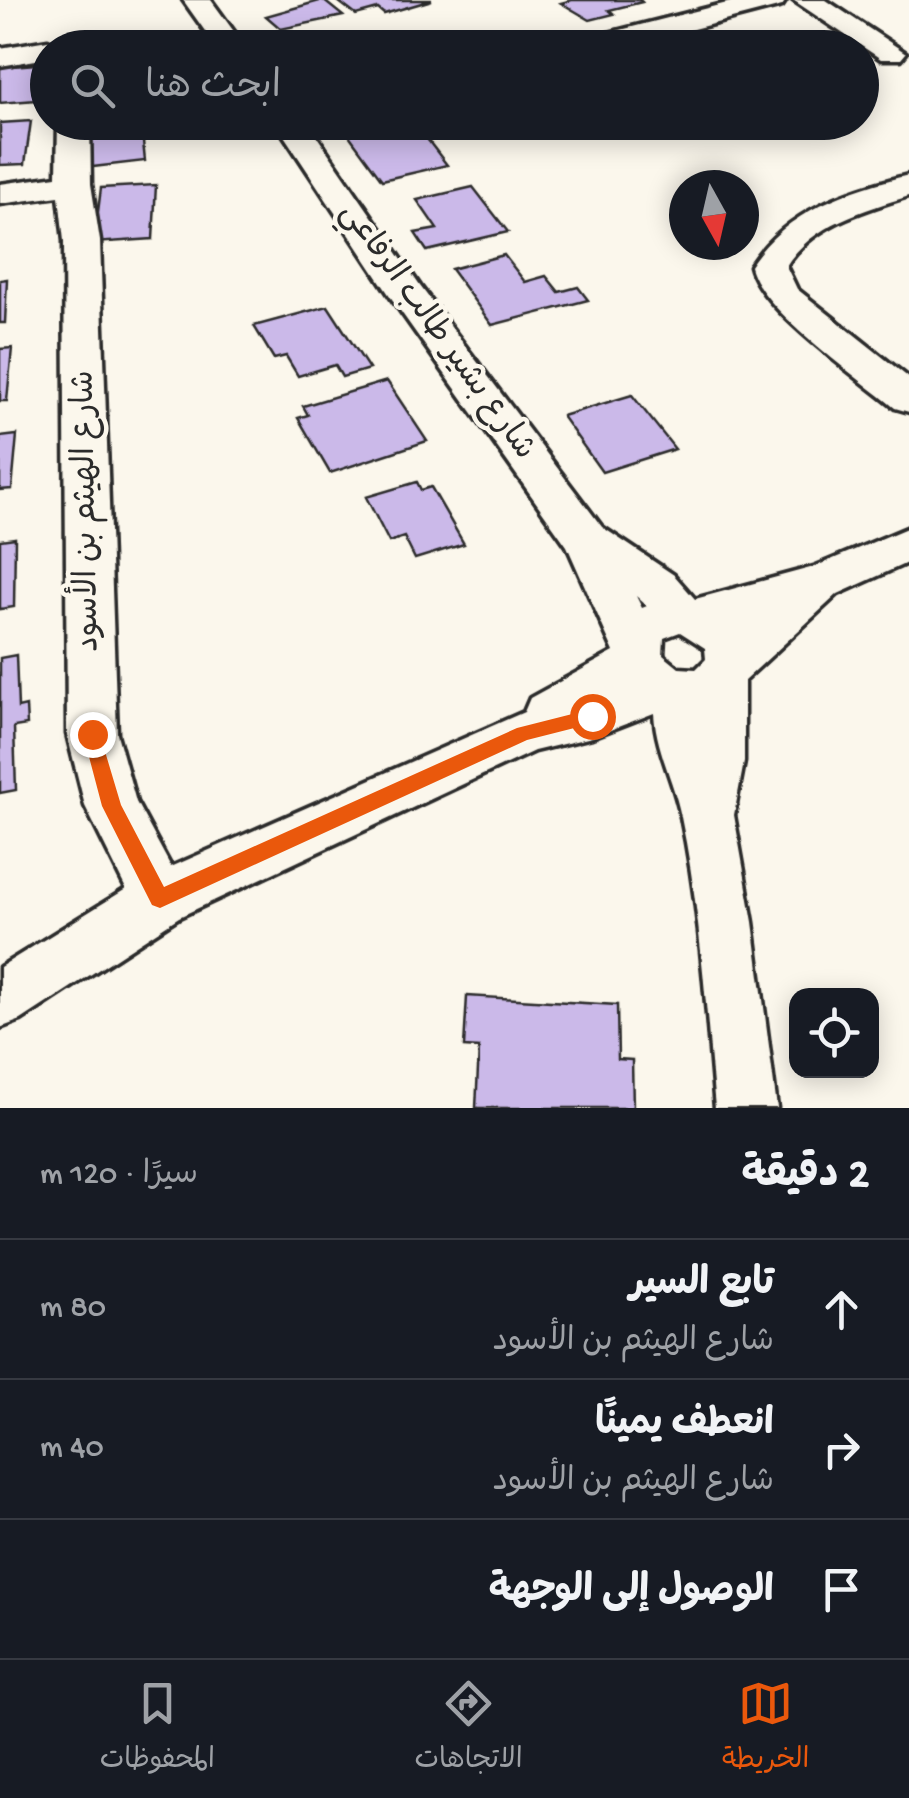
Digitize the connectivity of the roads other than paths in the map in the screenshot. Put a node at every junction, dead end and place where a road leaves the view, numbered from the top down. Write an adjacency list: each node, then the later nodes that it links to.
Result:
1 (772, 0): 5 (street)
2 (808, 0): 6 (street)
3 (210, 4): 4 (street)
4 (223, 30)
5 (654, 30)
6 (856, 30)
7 (879, 45): 9 (street)
8 (30, 52): 10 (street)
9 (892, 53)
10 (0, 57)
11 (74, 140): 13 (street, شارع الهيثم بن الأسود)
12 (303, 140): 17 (street, شارع بشير طالب الرفاعي)
13 (74, 184): 15 (street); 22 (street, شارع الهيثم بن الأسود)
14 (909, 185): 16 (street)
15 (0, 194)
16 (909, 399)
17 (586, 539): 20 (street, شارع بشير طالب الرفاعي); 21 (street, شارع بشير طالب الرفاعي)
18 (909, 543): 19 (street)
19 (826, 581): 20 (street); 21 (street)
20 (688, 616): 21 (street); 21 (street, شارع بشير طالب الرفاعي)
21 (678, 670): 22 (street); 24 (street, شارع بشير طالب الرفاعي)
22 (160, 899): 23 (street)
23 (0, 1000)
24 (744, 1106)

